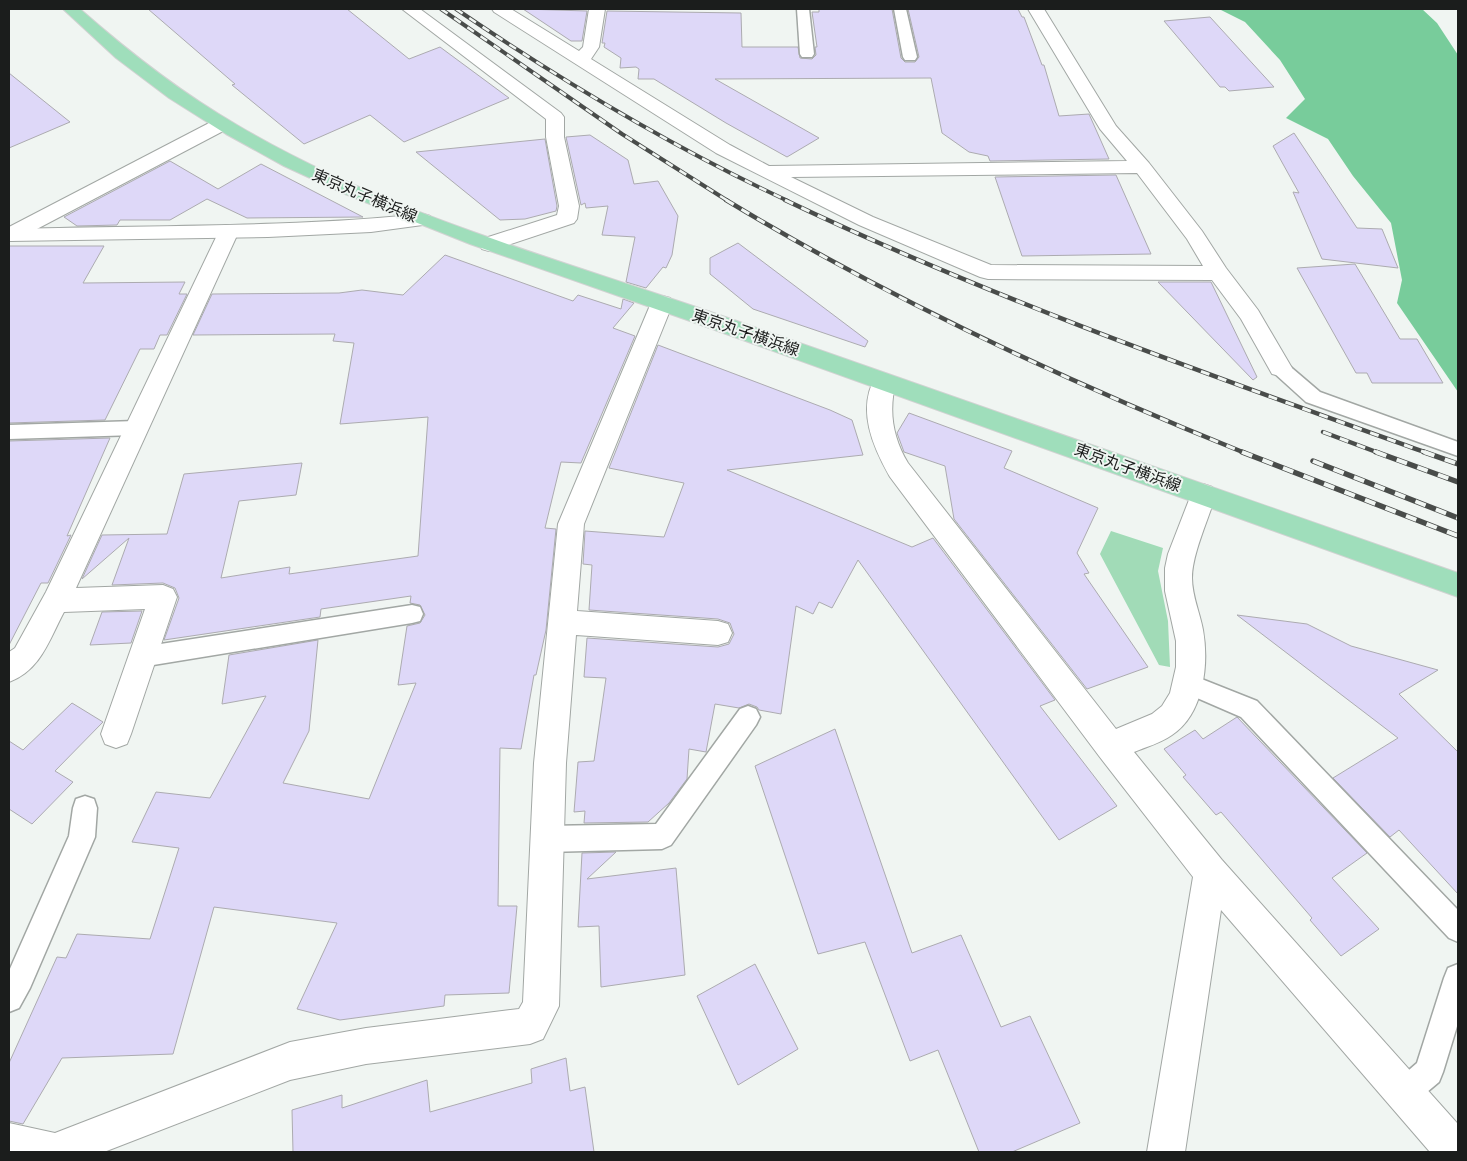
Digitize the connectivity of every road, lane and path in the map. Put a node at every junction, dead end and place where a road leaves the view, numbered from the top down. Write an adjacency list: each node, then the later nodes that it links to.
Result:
1 (71, 9): 11 (main road, 東京丸子横浜線)
2 (410, 9): 17 (street)
3 (500, 9): 10 (street)
4 (597, 9): 10 (street)
5 (803, 9): 8 (lane)
6 (900, 9): 9 (lane)
7 (1036, 9): 12 (street)
8 (808, 54)
9 (910, 57)
10 (581, 61): 13 (street)
11 (220, 125): 14 (main road, 東京丸子横浜線); 16 (street)
12 (1142, 167): 13 (street); 18 (street)
13 (764, 171): 18 (street)
14 (423, 220): 15 (street); 17 (main road, 東京丸子横浜線)
15 (229, 231): 16 (street); 22 (street)
16 (9, 235)
17 (489, 244): 19 (main road, 東京丸子横浜線)
18 (1218, 273): 20 (street)
19 (662, 303): 21 (main road, 東京丸子横浜線); 29 (street)
20 (1280, 368): 24 (lane)
21 (884, 382): 25 (main road, 東京丸子横浜線); 36 (street)
22 (136, 428): 23 (lane); 27 (street)
23 (9, 432)
24 (1458, 449)
25 (1203, 494): 26 (main road, 東京丸子横浜線); 33 (street)
26 (1458, 585)
27 (56, 600): 31 (street); 32 (street)
28 (412, 614): 31 (lane)
29 (562, 622): 30 (street); 38 (street)
30 (718, 633)
31 (140, 657): 35 (street)
32 (9, 670)
33 (1188, 684): 36 (street); 40 (lane)
34 (748, 717): 38 (lane)
35 (116, 734)
36 (1110, 746): 39 (street)
37 (85, 808): 42 (lane)
38 (547, 839): 44 (street)
39 (1210, 872): 43 (street); 45 (street)
40 (1458, 929)
41 (1458, 978): 43 (lane)
42 (9, 998)
43 (1404, 1093): 46 (street)
44 (9, 1142)
45 (1166, 1152)
46 (1450, 1152)

